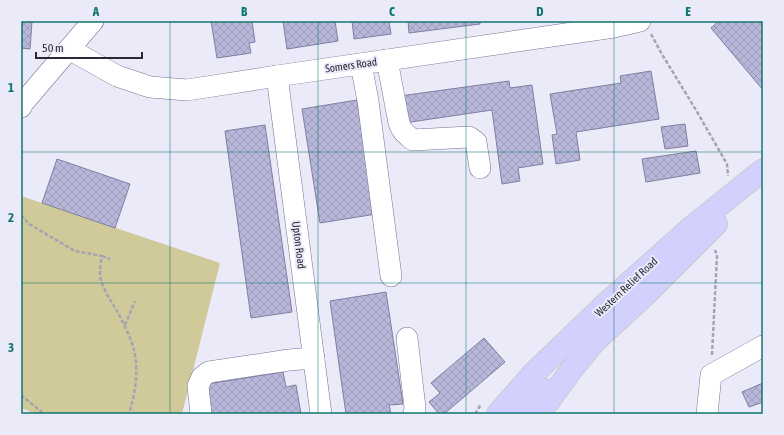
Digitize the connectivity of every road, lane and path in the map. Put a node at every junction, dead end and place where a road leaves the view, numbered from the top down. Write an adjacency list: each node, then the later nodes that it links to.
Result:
1 (84, 23): 3 (street)
2 (644, 25): 4 (street, Somers Road); 11 (path)
3 (69, 49): 6 (street, Somers Road); 7 (street)
4 (388, 60): 5 (street, Somers Road); 8 (street)
5 (361, 64): 6 (street, Somers Road); 16 (street)
6 (277, 76): 22 (street, Upton Road)
7 (21, 108)
8 (480, 168)
9 (763, 170): 30 (highway, Western Relief Road)
10 (763, 177): 20 (highway, Western Relief Road)
11 (728, 180)
12 (21, 215): 14 (path)
13 (714, 248): 23 (path)
14 (102, 256): 15 (path); 18 (path)
15 (110, 259)
16 (391, 276)
17 (135, 301): 18 (path)
18 (125, 326): 26 (path)
19 (407, 338): 29 (street)
20 (594, 342): 31 (highway); 32 (highway, Western Relief Road); 33 (highway)
21 (763, 346): 23 (street)
22 (314, 358): 27 (street); 28 (street, Upton Road)
23 (711, 375): 34 (street)
24 (21, 395): 25 (path)
25 (44, 414)
26 (129, 414)
27 (201, 414)
28 (321, 414)
29 (414, 414)
30 (498, 414)
31 (521, 414)
32 (538, 414)
33 (551, 414)
34 (707, 414)

